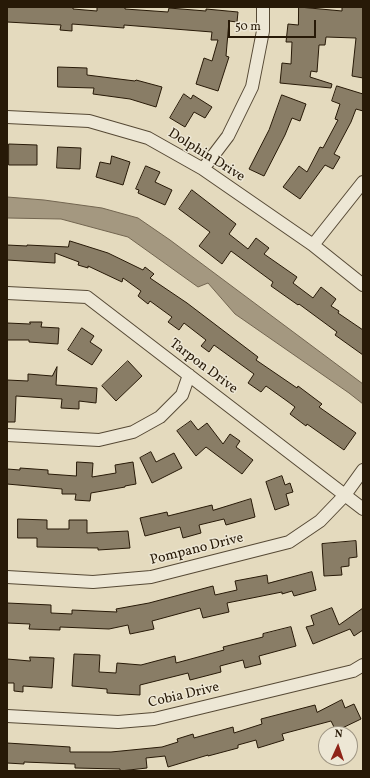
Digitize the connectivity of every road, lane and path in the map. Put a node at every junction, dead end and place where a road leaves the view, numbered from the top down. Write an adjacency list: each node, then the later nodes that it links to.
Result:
1 (263, 7): 3 (street)
2 (7, 117): 3 (street, Dolphin Drive)
3 (203, 169): 5 (street, Dolphin Drive)
4 (363, 182): 5 (street)
5 (314, 245): 6 (street, Dolphin Drive)
6 (363, 284)
7 (7, 293): 8 (street, Tarpon Drive)
8 (189, 375): 9 (street); 11 (street, Tarpon Drive)
9 (7, 435)
10 (363, 470): 11 (street, Pompano Drive)
11 (345, 495): 12 (street, Tarpon Drive); 13 (street, Pompano Drive)
12 (363, 509)
13 (7, 577)
14 (363, 665): 15 (street, Cobia Drive)
15 (7, 716)

